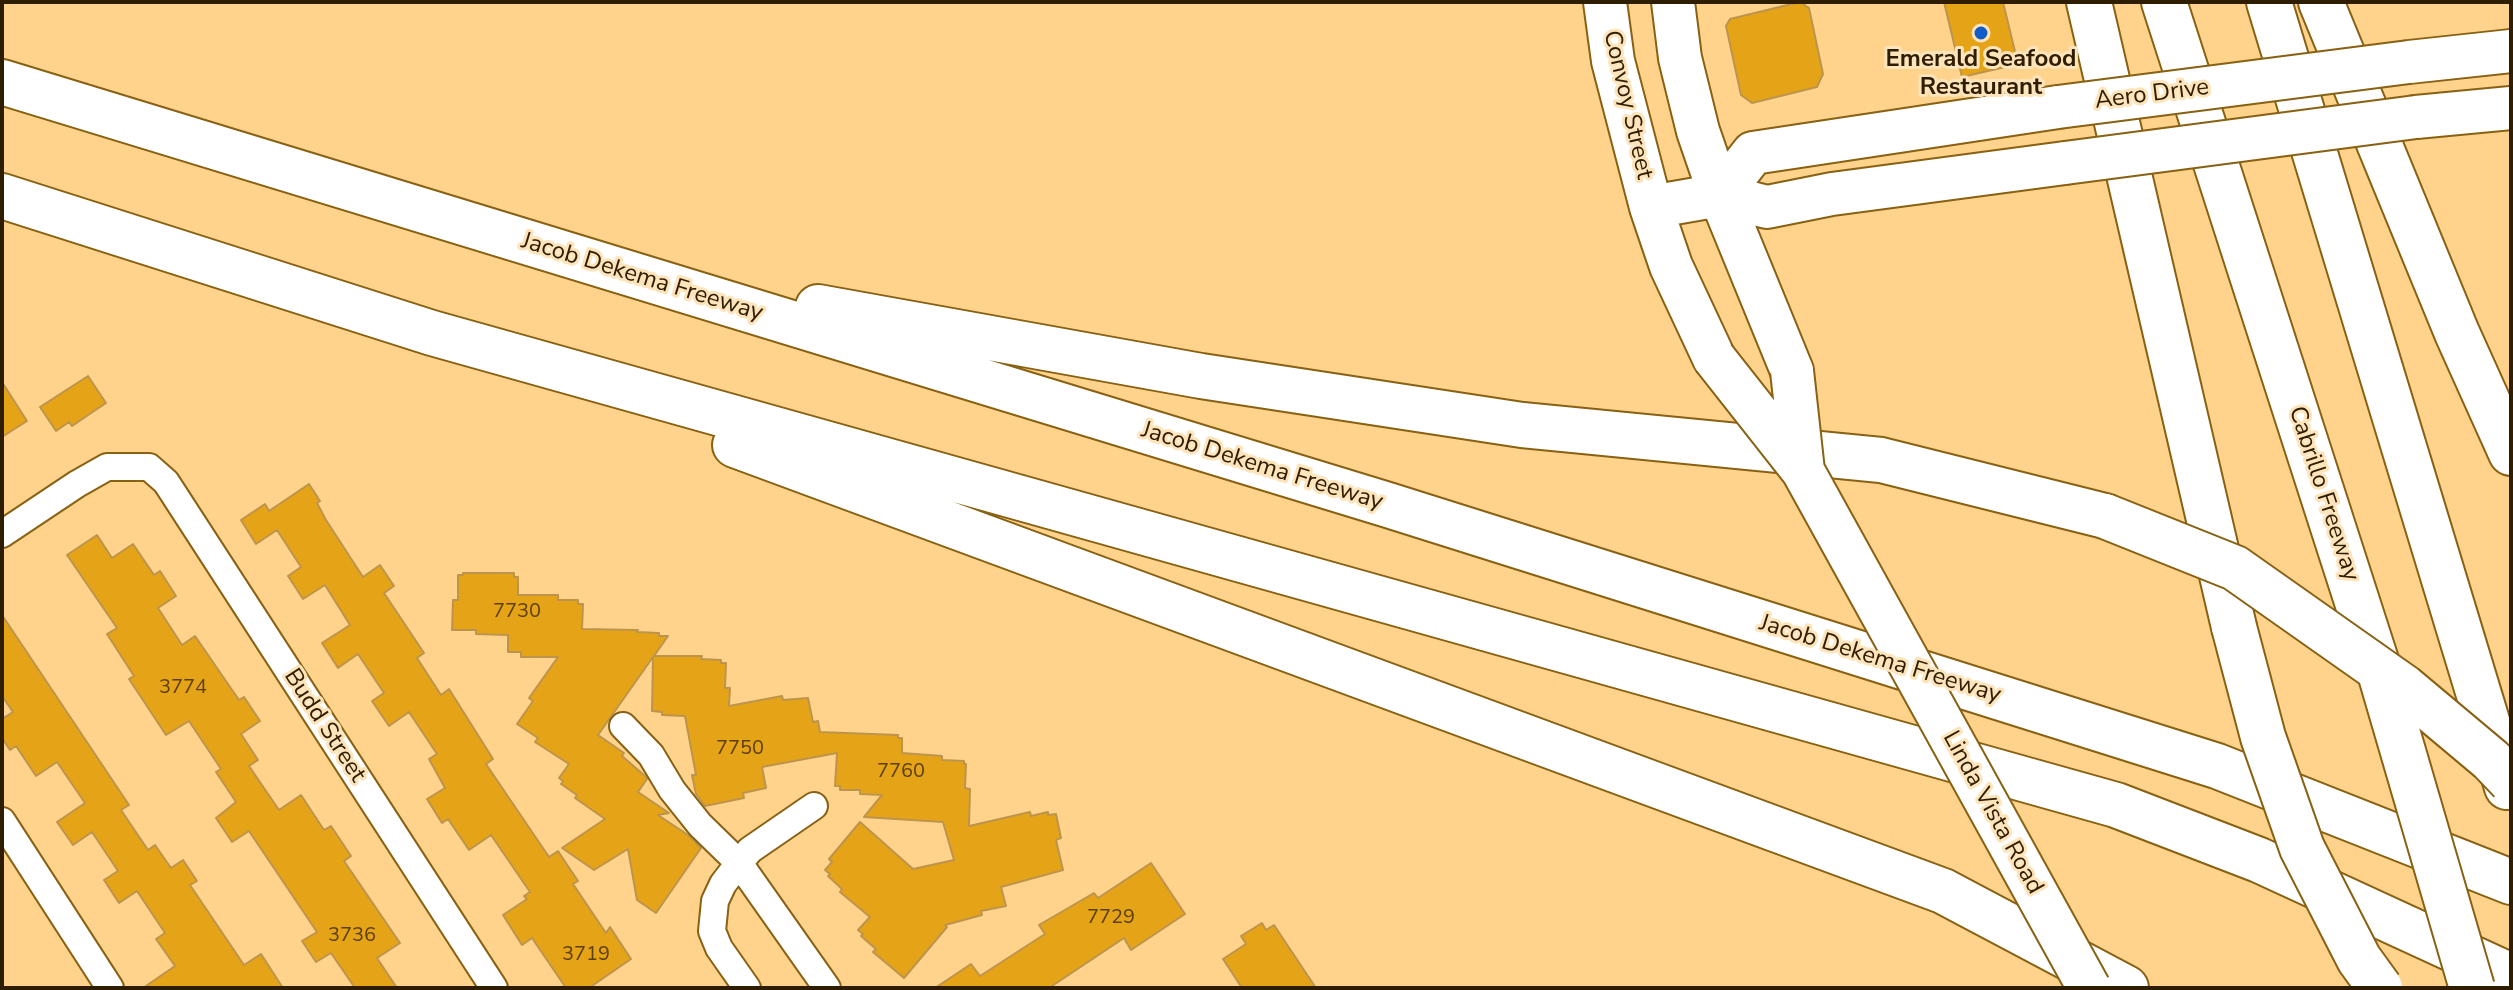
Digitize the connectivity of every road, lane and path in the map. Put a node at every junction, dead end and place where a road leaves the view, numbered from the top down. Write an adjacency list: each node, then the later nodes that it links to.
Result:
1 (1605, 2): 12 (main road, Convoy Street)
2 (1673, 2): 10 (main road)
3 (2089, 2): 31 (highway, bridge)
4 (2164, 2): 32 (highway, Cabrillo Freeway, bridge)
5 (2269, 2): 19 (highway)
6 (2321, 2): 15 (highway)
7 (2511, 51): 10 (main road, Aero Drive, bridge)
8 (2, 82): 13 (highway, Jacob Dekema Freeway)
9 (2511, 108): 10 (main road, bridge)
10 (1720, 195): 12 (main road); 16 (main road, Linda Vista Road, bridge)
11 (2, 196): 14 (highway)
12 (1651, 207): 16 (main road, Linda Vista Road, bridge)
13 (613, 269): 19 (highway, bridge); 23 (highway, Jacob Dekema Freeway)
14 (432, 333): 24 (highway); 30 (highway)
15 (2511, 453)
16 (1803, 471): 29 (main road, Linda Vista Road, bridge)
17 (2, 534): 26 (street, Budd Street)
18 (623, 726): 22 (street)
19 (2507, 781)
20 (814, 806): 22 (street)
21 (2, 821): 25 (street)
22 (739, 863): 27 (street); 28 (street)
23 (2511, 882)
24 (2511, 976)
25 (110, 988)
26 (494, 988)
27 (747, 988)
28 (827, 988)
29 (2089, 988)
30 (2126, 988)
31 (2380, 988)
32 (2472, 988)

